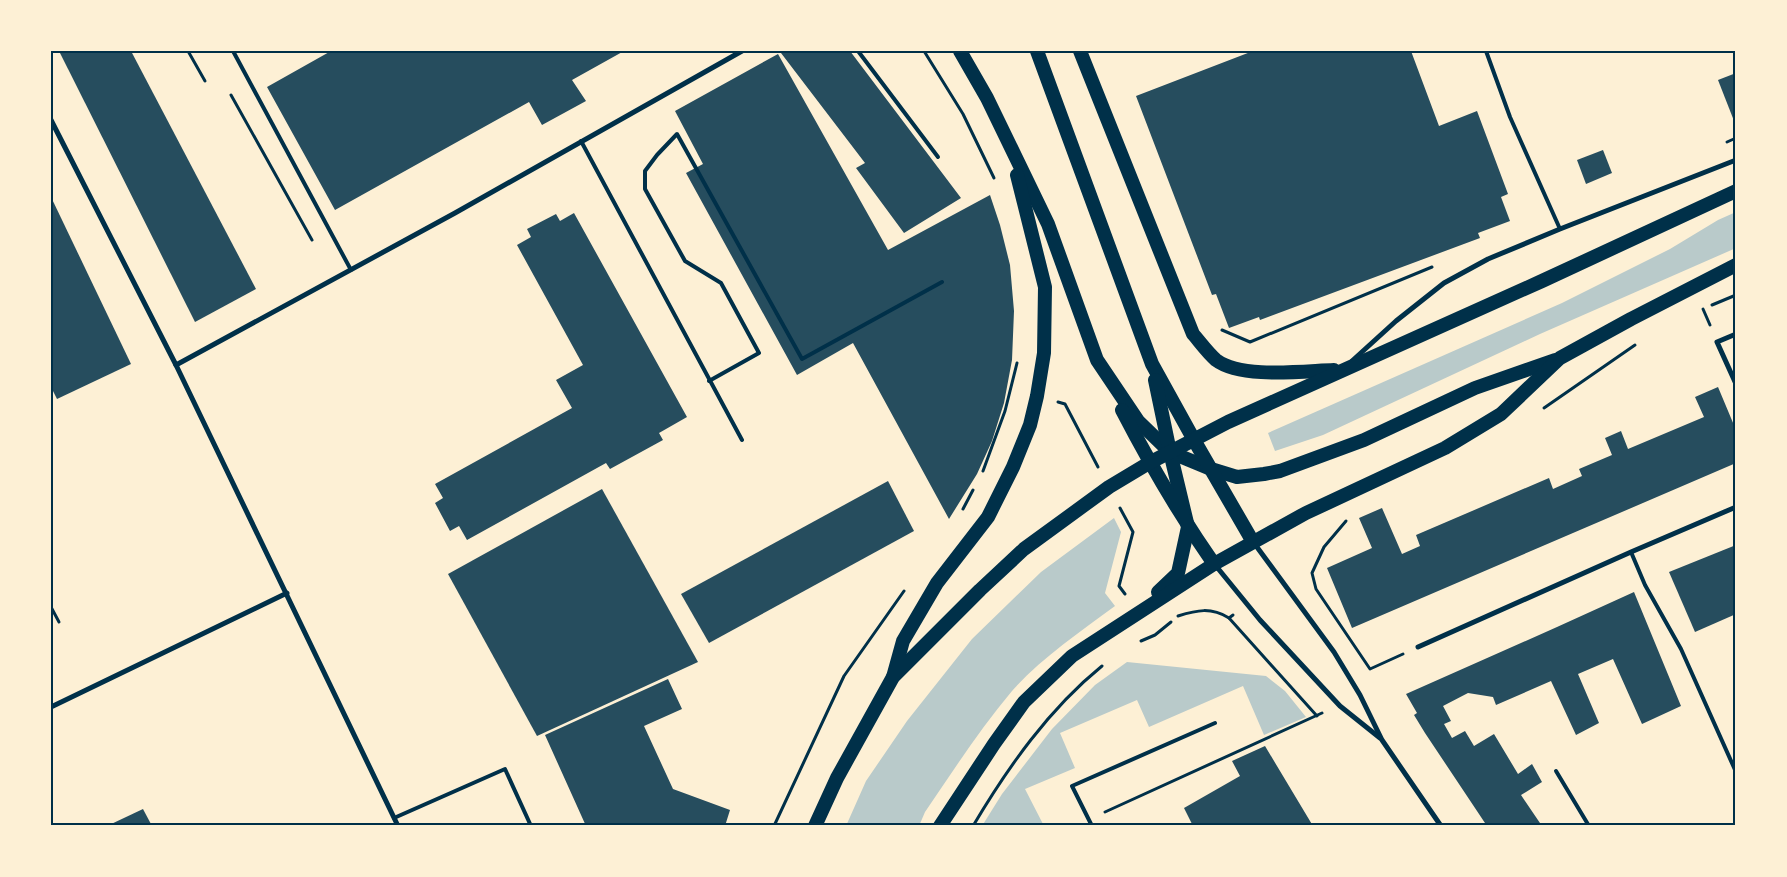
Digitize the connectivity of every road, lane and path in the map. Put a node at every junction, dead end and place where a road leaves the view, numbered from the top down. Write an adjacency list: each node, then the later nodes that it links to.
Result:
1 (188, 51): 10 (path)
2 (233, 51): 23 (lane)
3 (742, 51): 13 (street)
4 (858, 51): 15 (lane)
5 (924, 51): 17 (path)
6 (960, 51): 14 (highway)
7 (1037, 51): 30 (highway)
8 (1080, 51): 32 (highway)
9 (1486, 51): 19 (lane)
10 (205, 81)
11 (231, 95): 20 (path)
12 (51, 120): 31 (street)
13 (581, 141): 23 (street); 33 (lane)
14 (1012, 152): 28 (highway); 60 (highway)
15 (938, 157)
16 (1736, 160): 19 (street)
17 (996, 184)
18 (1736, 191): 32 (highway)
19 (1560, 228): 32 (street)
20 (313, 242)
21 (1438, 264): 25 (path)
22 (1736, 265): 27 (highway)
23 (351, 270): 31 (street)
24 (942, 282): 33 (lane)
25 (1222, 330)
26 (1736, 334): 34 (street)
27 (1560, 358): 41 (highway); 45 (highway)
28 (1097, 360): 39 (highway); 40 (highway)
29 (1017, 362): 35 (path)
30 (1152, 364): 38 (highway); 39 (highway)
31 (176, 365): 50 (street)
32 (1342, 369): 38 (highway)
33 (709, 380): 37 (lane)
34 (1736, 384)
35 (1011, 390)
36 (1066, 404): 42 (path)
37 (742, 440)
38 (1194, 440): 39 (highway); 41 (highway)
39 (1170, 452): 40 (highway); 41 (highway); 44 (highway)
40 (1149, 463): 42 (highway); 44 (highway)
41 (1211, 469): 45 (highway)
42 (1109, 487): 54 (path); 60 (highway)
43 (1736, 507): 47 (street)
44 (1188, 527): 48 (highway); 54 (highway)
45 (1253, 542): 48 (highway); 51 (street)
46 (1324, 547): 49 (path)
47 (1630, 552): 58 (street); 67 (lane)
48 (1214, 564): 52 (street); 54 (highway)
49 (1316, 589): 51 (path); 58 (path)
50 (287, 593): 62 (street); 68 (street)
51 (1297, 601): 65 (street)
52 (1246, 604): 55 (path); 61 (street)
53 (51, 607): 56 (path)
54 (1138, 612): 73 (highway)
55 (1229, 618): 57 (path); 63 (path)
56 (58, 622)
57 (1138, 642)
58 (1418, 647)
59 (1107, 662): 74 (path)
60 (893, 677): 72 (highway)
61 (1340, 706): 63 (path); 65 (street)
62 (51, 708)
63 (1317, 716): 69 (path)
64 (1215, 723): 69 (lane)
65 (1382, 740): 76 (street)
66 (1556, 771): 77 (lane)
67 (1736, 772)
68 (394, 818): 70 (street); 71 (lane)
69 (1088, 820): 75 (lane)
70 (398, 826)
71 (531, 826)
72 (814, 826)
73 (940, 826)
74 (973, 826)
75 (1092, 826)
76 (1441, 826)
77 (1590, 826)

